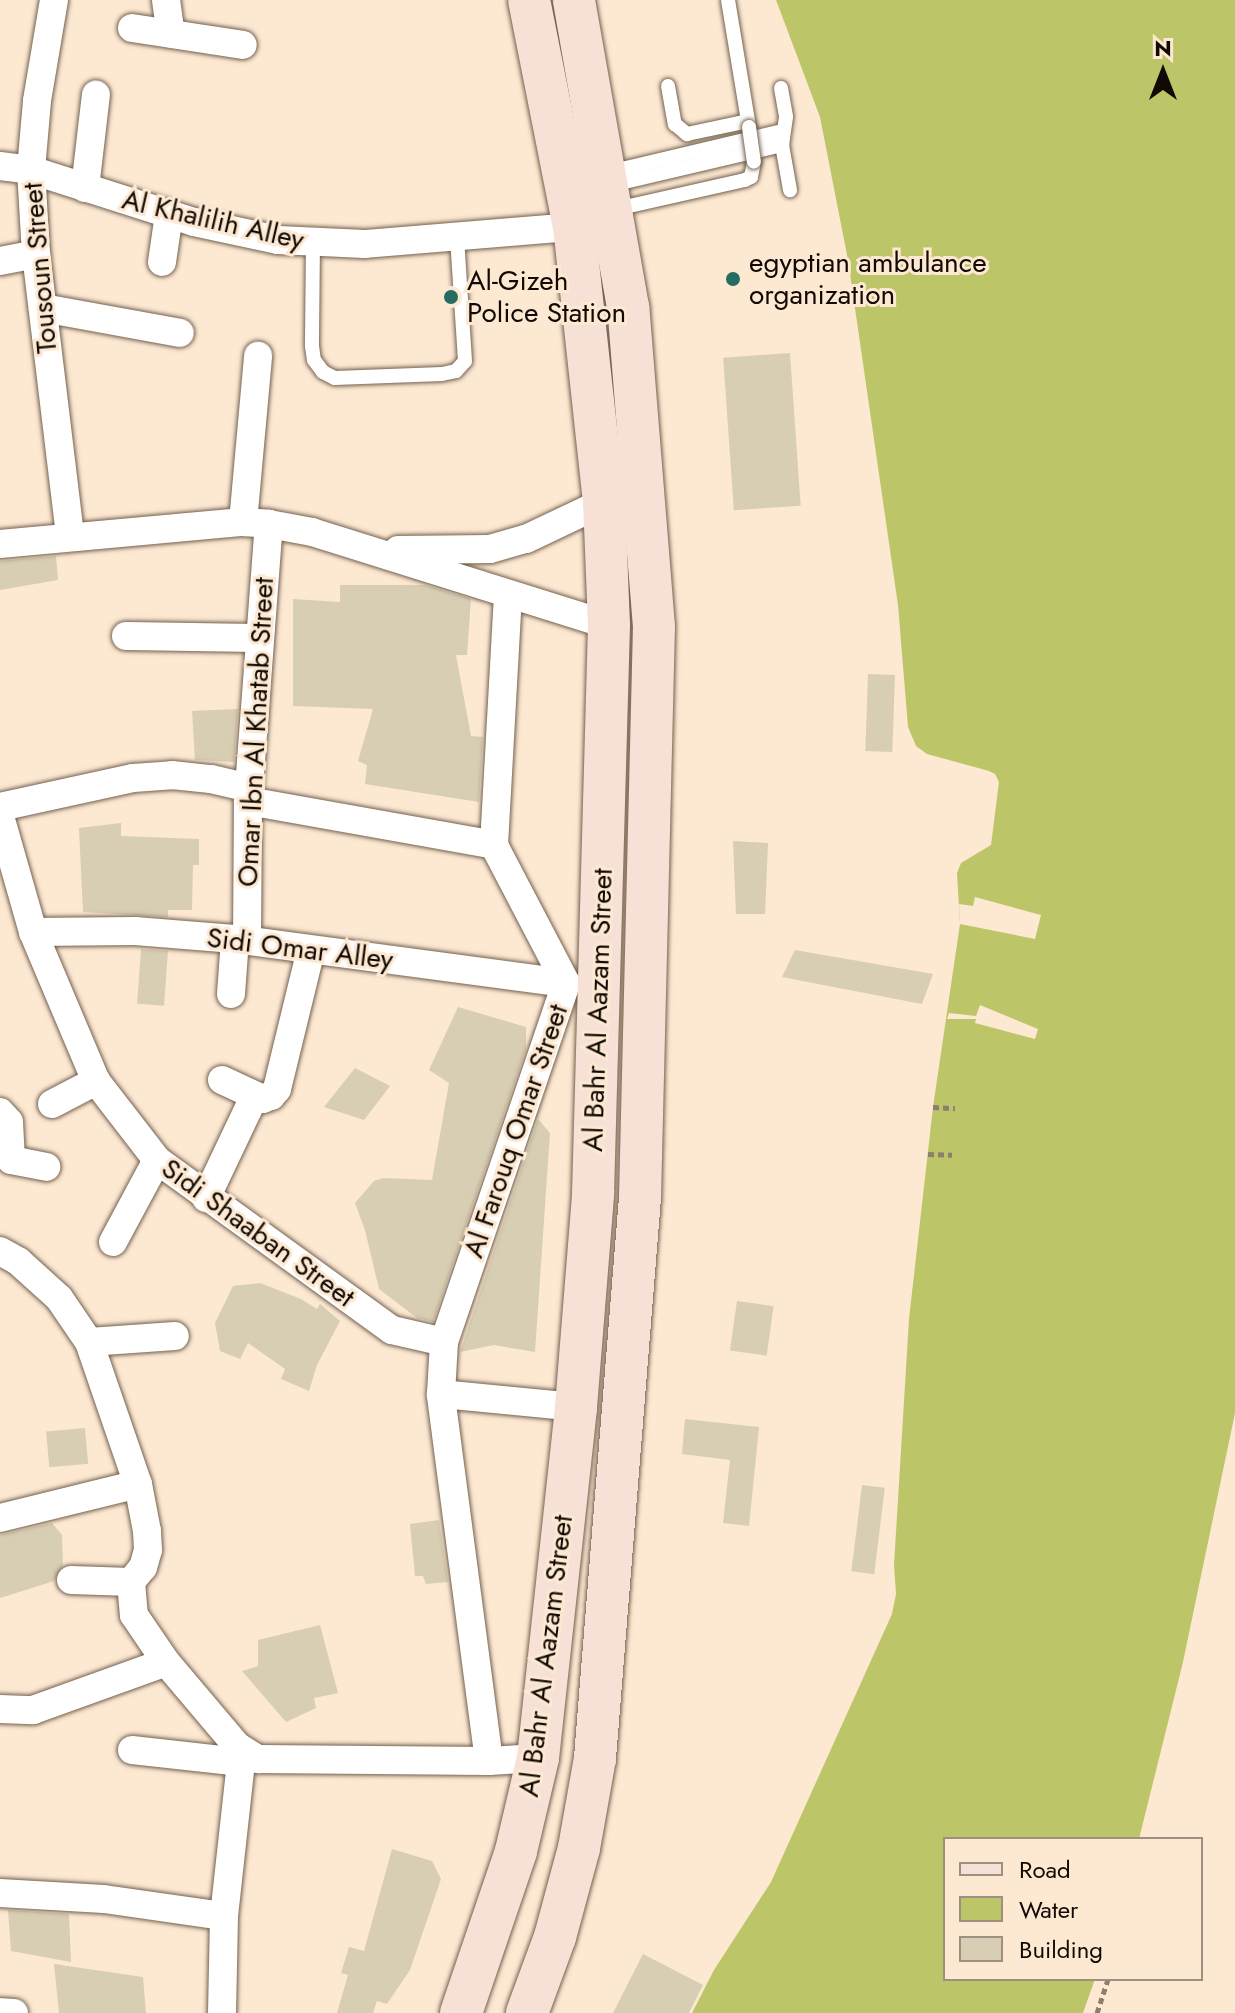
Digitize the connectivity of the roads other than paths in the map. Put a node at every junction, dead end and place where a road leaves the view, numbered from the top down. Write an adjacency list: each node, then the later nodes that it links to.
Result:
1 (54, 0): 15 (street, Tousoun Street)
2 (166, 0): 7 (street)
3 (529, 0): 20 (main road, Al Bahr Al Aazam Street)
4 (574, 0): 17 (main road, Al Bahr Al Aazam Street)
5 (728, 0): 12 (lane)
6 (132, 28): 7 (street)
7 (171, 34): 8 (street)
8 (243, 45)
9 (668, 86): 12 (lane)
10 (781, 88): 13 (lane)
11 (96, 95): 16 (street)
12 (748, 124): 17 (lane, bridge)
13 (783, 138): 17 (lane); 18 (lane)
14 (0, 166): 15 (street, Al Khalilih Alley)
15 (31, 170): 16 (street, Al Khalilih Alley); 23 (street, Tousoun Street)
16 (85, 188): 19 (street, Al Khalilih Alley)
17 (608, 190): 79 (main road, Al Bahr Al Aazam Street)
18 (790, 190)
19 (169, 214): 22 (street, Al Khalilih Alley); 25 (street)
20 (574, 227): 21 (street, Al Khalilih Alley); 29 (main road, Al Bahr Al Aazam Street)
21 (457, 237): 22 (street, Al Khalilih Alley); 22 (lane)
22 (313, 243)
23 (36, 254): 24 (street); 26 (street, Tousoun Street)
24 (0, 261)
25 (162, 262)
26 (43, 308): 27 (street); 31 (street, Tousoun Street)
27 (180, 333)
28 (258, 356): 30 (street, Omar Ibn Al Khatab Street)
29 (604, 502): 33 (street); 35 (main road, Al Bahr Al Aazam Street)
30 (256, 523): 31 (street); 33 (street); 37 (street, Omar Ibn Al Khatab Street)
31 (70, 536): 32 (street)
32 (0, 544)
33 (365, 549): 34 (street)
34 (508, 595): 35 (street); 41 (street)
35 (609, 625): 62 (main road, Al Bahr Al Aazam Street)
36 (126, 636): 37 (street)
37 (258, 638): 38 (street, Omar Ibn Al Khatab Street)
38 (248, 795): 39 (street); 41 (street); 44 (street, Omar Ibn Al Khatab Street)
39 (0, 807)
40 (0, 816): 42 (street, Sidi Shaaban Street)
41 (494, 845): 46 (street, Al Farouq Omar Street)
42 (8, 882): 43 (street, Sidi Shaaban Street)
43 (33, 932): 44 (street, Sidi Omar Alley); 49 (street, Sidi Shaaban Street)
44 (241, 940): 45 (street, Sidi Omar Alley); 47 (street, Omar Ibn Al Khatab Street)
45 (311, 950): 46 (street, Sidi Omar Alley); 50 (street)
46 (566, 983): 60 (street, Al Farouq Omar Street)
47 (231, 994)
48 (222, 1080): 50 (street)
49 (96, 1081): 51 (street); 53 (street, Sidi Shaaban Street)
50 (254, 1097): 55 (street)
51 (52, 1104)
52 (0, 1112): 54 (street)
53 (157, 1160): 55 (street, Sidi Shaaban Street); 56 (street)
54 (46, 1167)
55 (206, 1198): 60 (street, Sidi Shaaban Street)
56 (113, 1242)
57 (6, 1262): 59 (street)
58 (175, 1336): 59 (street)
59 (89, 1342): 63 (street)
60 (444, 1342): 61 (street, Al Farouq Omar Street)
61 (441, 1394): 62 (street); 72 (street, Al Bahr Al Aazam Street)
62 (576, 1407): 71 (main road, Al Bahr Al Aazam Street)
63 (138, 1484): 64 (street); 66 (street)
64 (0, 1518)
65 (71, 1580): 66 (street)
66 (131, 1582): 67 (street)
67 (166, 1662): 68 (street); 70 (street)
68 (0, 1709)
69 (132, 1750): 70 (street)
70 (242, 1757): 72 (street); 74 (street)
71 (538, 1758): 72 (street); 78 (main road, Al Bahr Al Aazam Street)
72 (489, 1761)
73 (0, 1893): 74 (street)
74 (224, 1916): 77 (street)
75 (0, 2012): 76 (street)
76 (14, 2013)
77 (222, 2013)
78 (461, 2013)
79 (527, 2013)

